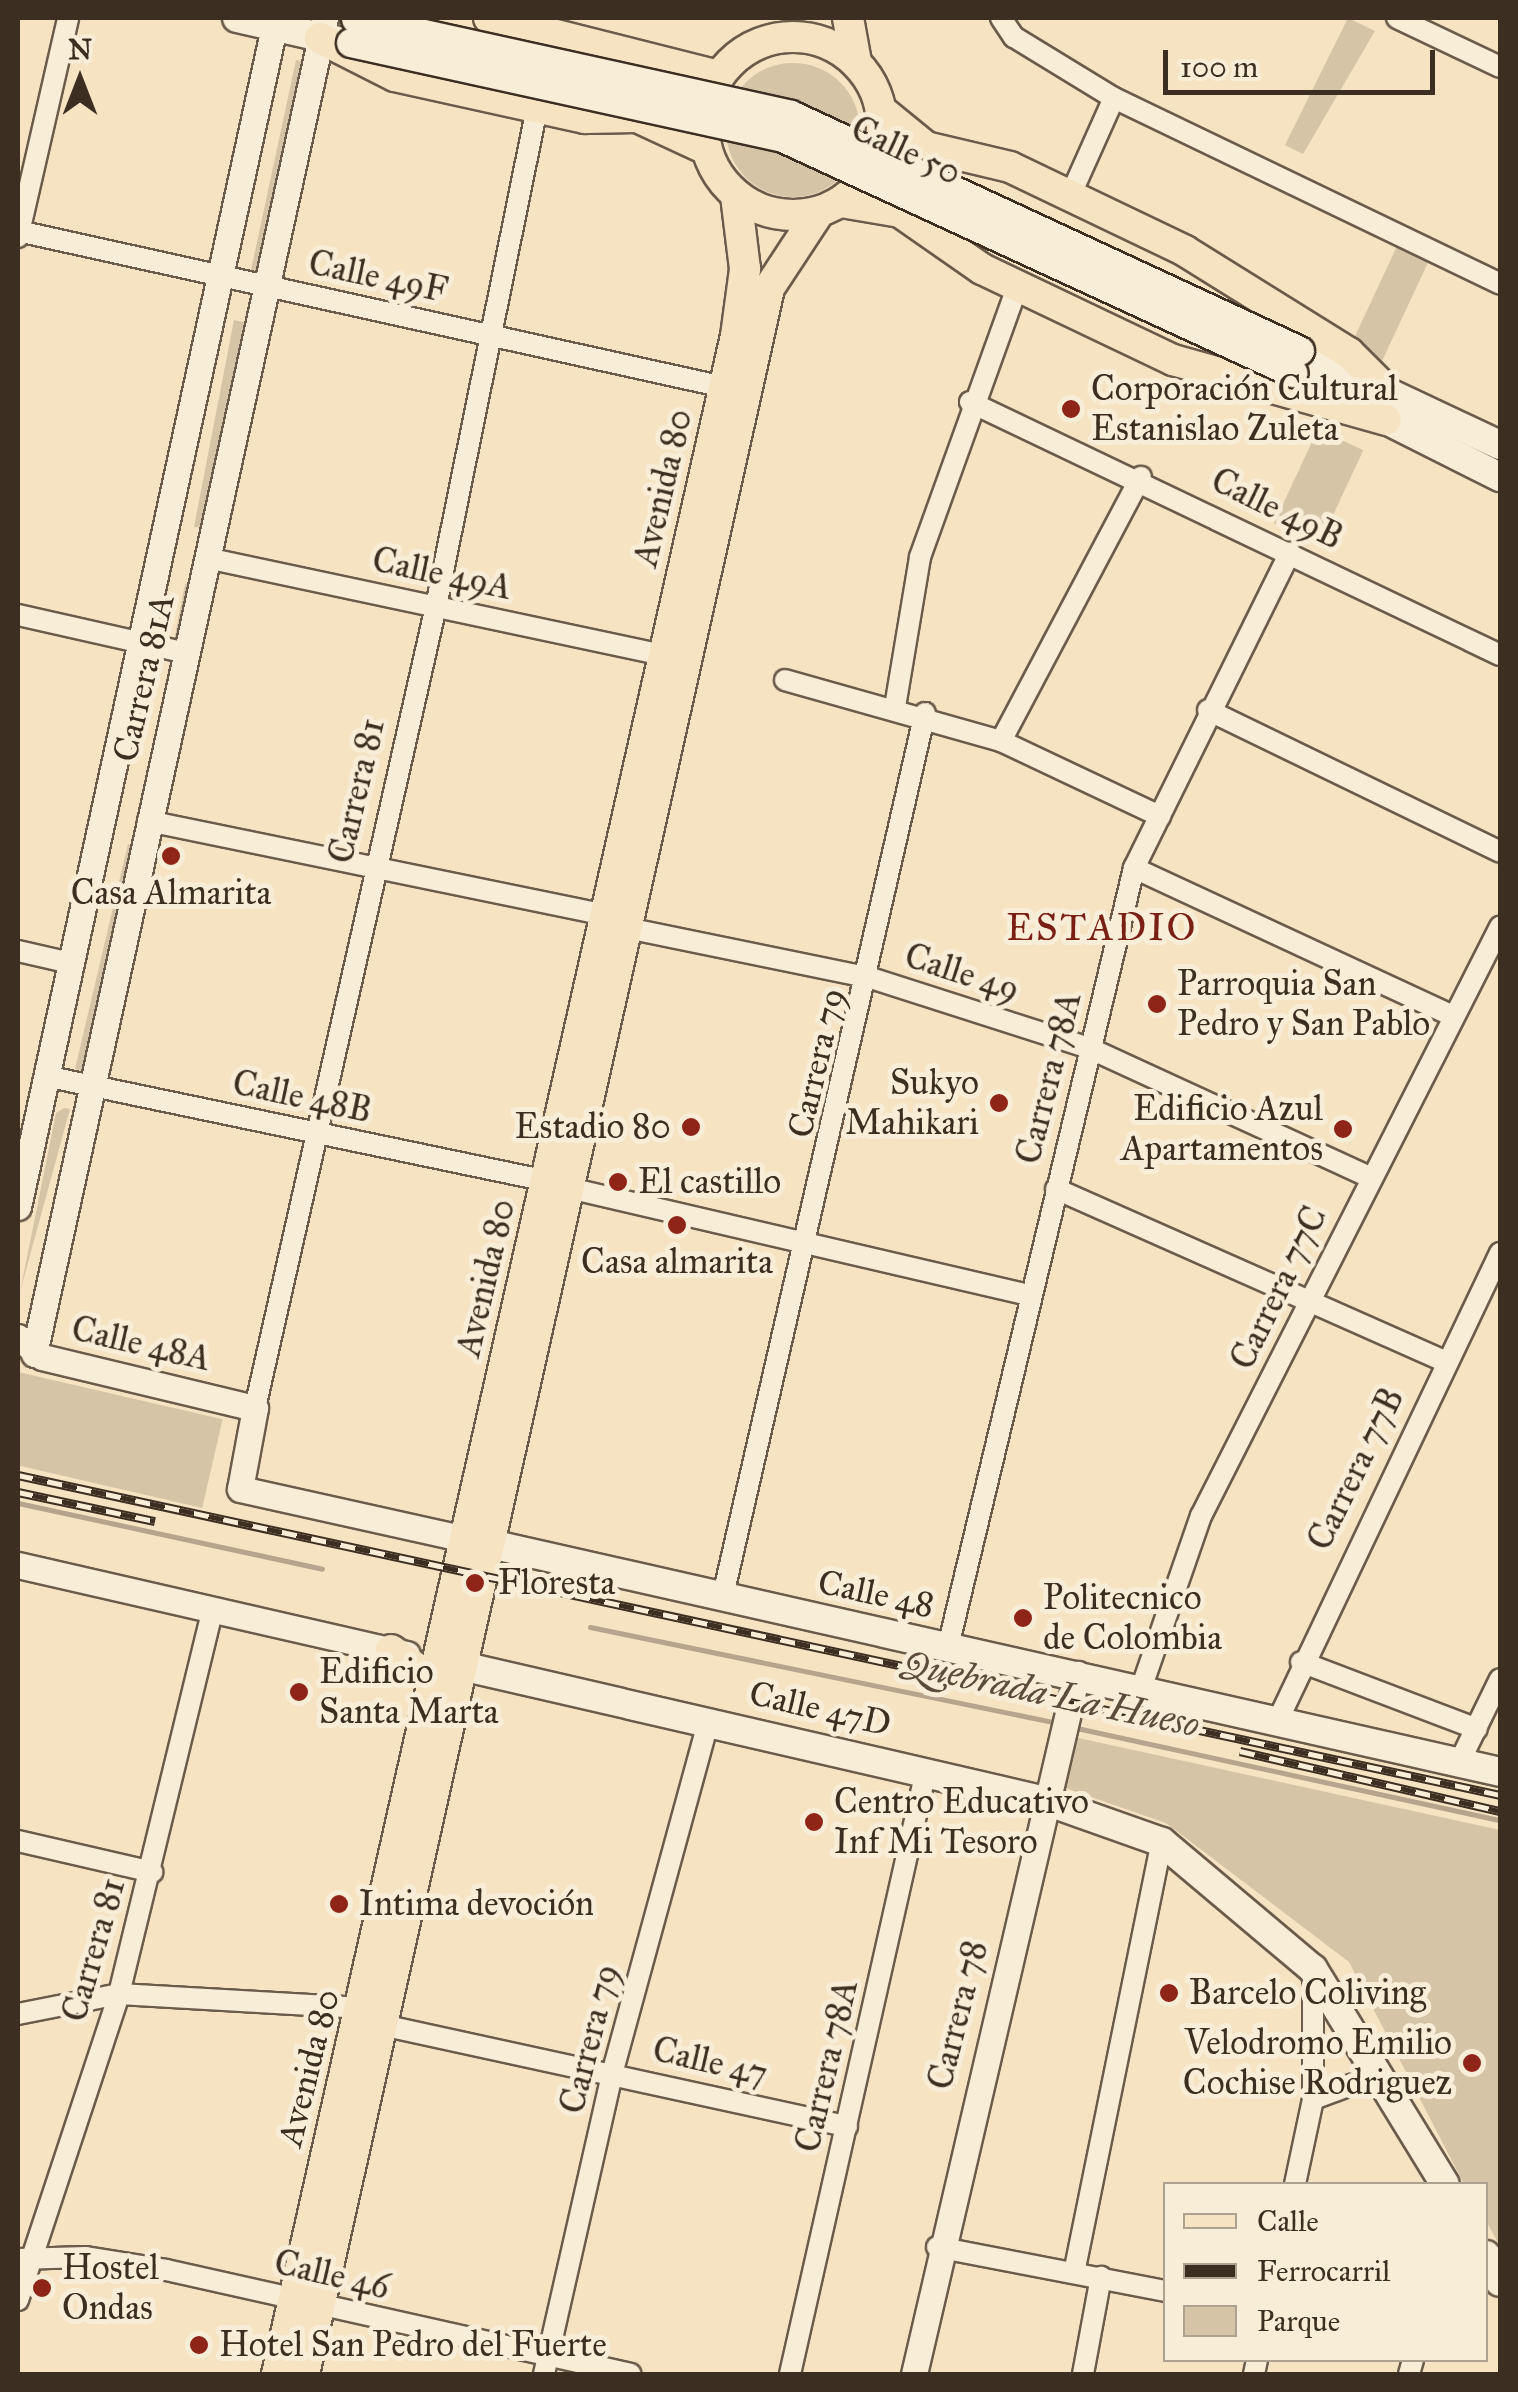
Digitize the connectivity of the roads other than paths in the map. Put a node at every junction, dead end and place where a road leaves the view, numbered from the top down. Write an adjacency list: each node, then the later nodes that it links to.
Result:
1 (68, 18): 22 (street)
2 (237, 18): 7 (main road, Calle 50)
3 (488, 18): 8 (main road)
4 (848, 18): 12 (main road)
5 (1001, 18): 15 (street)
6 (1397, 18): 13 (street)
7 (274, 22): 11 (main road, Calle 50); 23 (street, Carrera 81A)
8 (566, 25): 14 (main road)
9 (352, 26): 11 (main road, Calle 50); 28 (main road, Calle 50, bridge)
10 (794, 27): 12 (main road); 14 (main road)
11 (323, 28): 16 (main road); 25 (street, Carrera 81A)
12 (856, 62): 17 (main road)
13 (1500, 67)
14 (718, 76): 18 (main road)
15 (1114, 98): 19 (street); 24 (street)
16 (537, 108): 18 (main road); 27 (street, Carrera 81)
17 (882, 111): 19 (main road); 21 (main road)
18 (706, 149): 20 (main road)
19 (1070, 194): 30 (main road)
20 (736, 196): 21 (main road); 29 (main road, Avenida 80)
21 (830, 207): 26 (main road); 54 (main road, Avenida 80)
22 (18, 233): 23 (street, Calle 49F)
23 (219, 276): 25 (street, Calle 49F); 40 (street, Carrera 81A)
24 (1500, 284)
25 (265, 286): 27 (street, Calle 49F); 37 (street, Carrera 81A)
26 (1017, 288): 31 (street); 32 (main road)
27 (490, 335): 29 (street, Calle 49F); 38 (street, Carrera 81)
28 (1297, 362): 30 (main road, Calle 50); 32 (main road, Calle 50)
29 (724, 387): 42 (main road, Avenida 80)
30 (1384, 388): 33 (main road, Calle 50)
31 (970, 402): 35 (street, Calle 49B); 45 (street)
32 (1386, 420): 34 (main road, Calle 50)
33 (1500, 444)
34 (1500, 476)
35 (1140, 477): 36 (street, Calle 49B); 48 (street)
36 (1290, 552): 43 (street, Calle 49B); 46 (street, Carrera 78A)
37 (206, 558): 38 (street, Calle 49A); 41 (street, Carrera 81A)
38 (436, 606): 42 (street, Calle 49A); 52 (street, Carrera 81)
39 (18, 615): 40 (street)
40 (140, 642): 41 (street); 57 (street, Carrera 81A)
41 (186, 653): 50 (street, Carrera 81A)
42 (664, 654): 54 (main road, Avenida 80)
43 (1500, 655)
44 (785, 680): 45 (street)
45 (895, 706): 47 (street)
46 (1208, 710): 49 (street, Carrera 78A); 51 (street)
47 (925, 714): 48 (street); 58 (street, Carrera 79)
48 (1002, 741): 49 (street)
49 (1160, 816): 53 (street, Carrera 78A)
50 (148, 821): 52 (street, Calle 49); 62 (street, Carrera 81A)
51 (1500, 852)
52 (375, 868): 54 (street, Calle 49); 63 (street, Carrera 81)
53 (1134, 868): 59 (street); 60 (street, Carrera 78A)
54 (616, 922): 58 (street, Calle 49); 65 (main road, Avenida 80)
55 (1500, 927): 59 (street, Carrera 77C)
56 (18, 951): 57 (street)
57 (71, 964): 61 (street, Carrera 81A)
58 (871, 978): 60 (street, Calle 49); 68 (street, Carrera 79)
59 (1451, 1015): 64 (street, Carrera 77C)
60 (1089, 1048): 64 (street, Calle 49); 66 (street, Carrera 78A)
61 (45, 1076): 62 (street, Calle 48B); 67 (street, Carrera 81A)
62 (90, 1086): 63 (street, Calle 48B); 72 (street, Carrera 81A)
63 (317, 1133): 65 (street, Calle 48B); 74 (street, Carrera 81)
64 (1370, 1178): 71 (street, Carrera 77C)
65 (558, 1184): 68 (street, Calle 48B); 76 (main road, Avenida 80)
66 (1056, 1189): 70 (street, Carrera 78A); 71 (street)
67 (18, 1206)
68 (808, 1244): 70 (street, Calle 48B); 78 (street, Carrera 79)
69 (1500, 1253): 73 (street, Carrera 77B)
70 (1030, 1295): 80 (street, Carrera 78A)
71 (1304, 1306): 73 (street); 86 (street, Carrera 77C)
72 (26, 1346): 74 (street, Calle 48A)
73 (1445, 1362): 82 (street, Carrera 77B)
74 (255, 1408): 75 (street, Carrera 81)
75 (237, 1488): 76 (street, Calle 48)
76 (478, 1542): 78 (main road, Calle 48); 83 (main road, Avenida 80)
77 (18, 1564): 79 (street)
78 (722, 1600): 80 (main road, Calle 48)
79 (212, 1612): 81 (street); 96 (street, Carrera 81)
80 (948, 1648): 84 (main road, Calle 48)
81 (391, 1650): 83 (main road)
82 (1302, 1662): 87 (street, Carrera 77B); 89 (street)
83 (445, 1669): 88 (main road, Calle 47D); 100 (main road, Avenida 80)
84 (1077, 1674): 86 (main road, Calle 48); 93 (street, Carrera 78)
85 (1500, 1678): 89 (street)
86 (1142, 1688): 87 (main road, Calle 48)
87 (1279, 1718): 90 (main road, Calle 48)
88 (708, 1722): 91 (main road, Calle 47D); 101 (street, Carrera 79)
89 (1477, 1729): 90 (street)
90 (1460, 1761): 92 (main road, Calle 48)
91 (926, 1771): 93 (main road, Calle 47D); 104 (street, Carrera 78A)
92 (1500, 1772)
93 (1046, 1801): 95 (main road, Calle 47D); 107 (street, Carrera 78)
94 (18, 1841): 96 (street)
95 (1162, 1842): 97 (main road, Calle 47D); 110 (street)
96 (152, 1872): 98 (street, Carrera 81)
97 (1312, 1969): 102 (main road, Calle 47D); 103 (street)
98 (119, 1994): 99 (street, Calle 47); 100 (street, Calle 47); 108 (street, Carrera 81)
99 (18, 2014)
100 (372, 2016): 101 (street, Calle 47); 115 (main road, Avenida 80)
101 (612, 2074): 104 (street, Calle 47); 116 (street, Carrera 79)
102 (1381, 2074): 103 (street); 106 (main road, Calle 47D)
103 (1313, 2099): 105 (street)
104 (846, 2126): 120 (street, Carrera 78A)
105 (1295, 2182)
106 (1444, 2182)
107 (937, 2247): 110 (street); 121 (street, Carrera 78)
108 (27, 2257): 114 (street, Carrera 81); 115 (street, Calle 46)
109 (1488, 2259): 112 (main road)
110 (1074, 2273): 111 (street)
111 (1101, 2277): 113 (street); 122 (street)
112 (1500, 2282)
113 (1163, 2290)
114 (18, 2300)
115 (306, 2303): 116 (street, Calle 46); 117 (main road, Avenida 80); 118 (main road, Avenida 80)
116 (546, 2365): 119 (street, Calle 46)
117 (277, 2374)
118 (304, 2374)
119 (630, 2374)
120 (790, 2374)
121 (914, 2374)
122 (1083, 2374)

